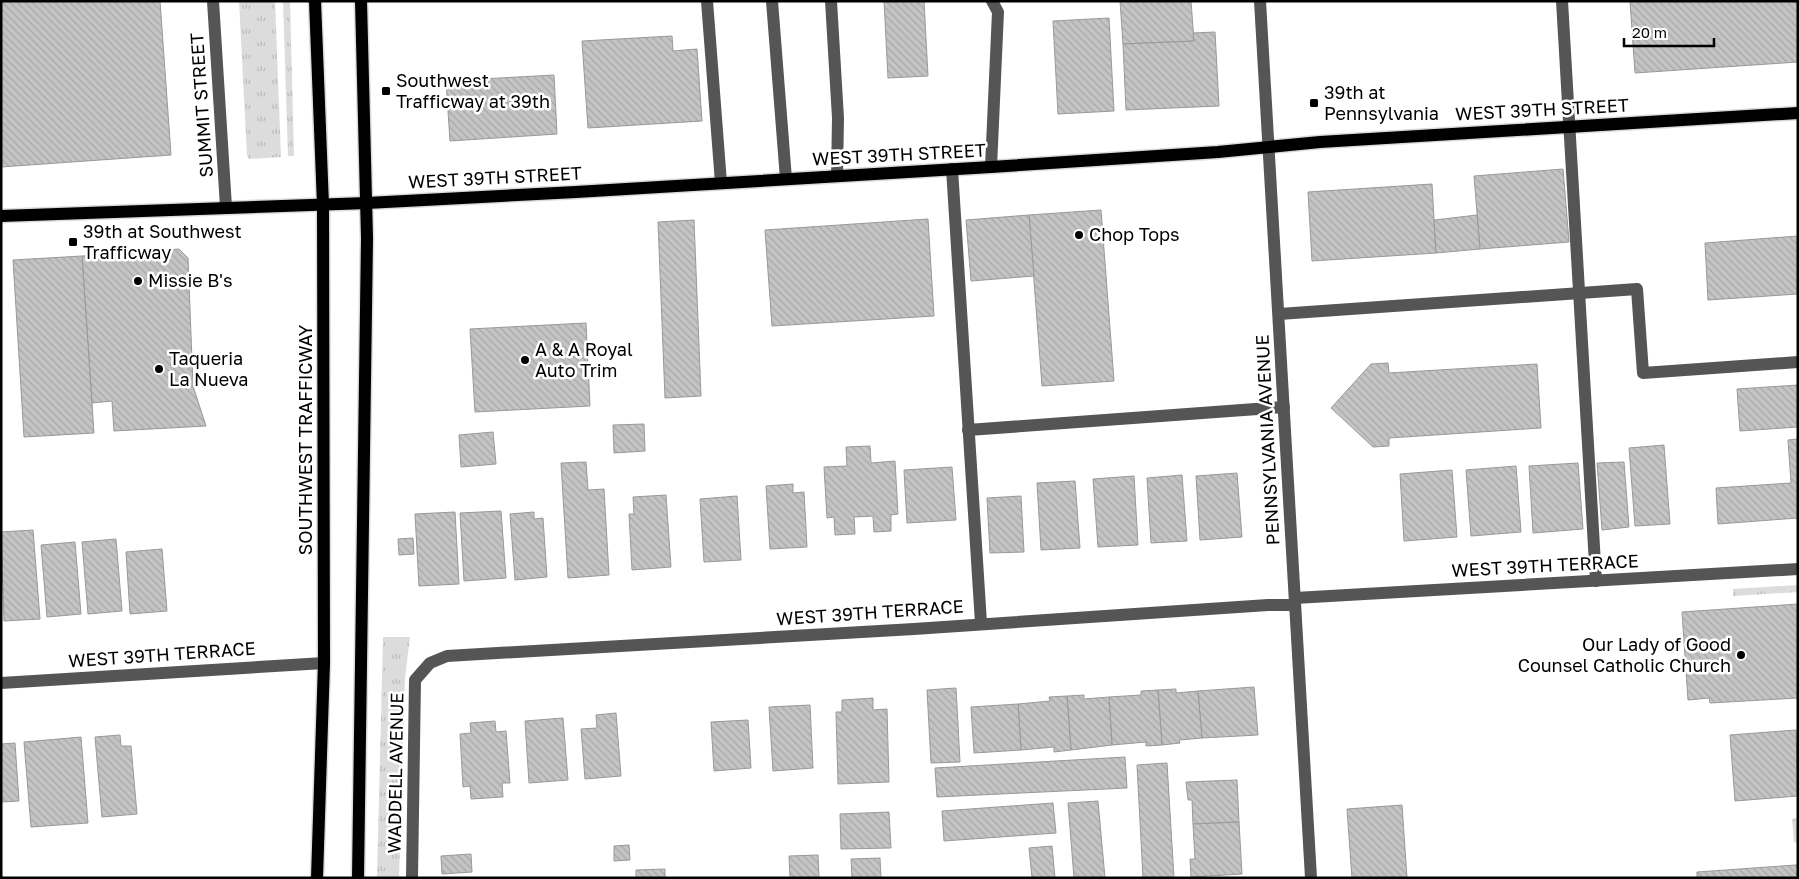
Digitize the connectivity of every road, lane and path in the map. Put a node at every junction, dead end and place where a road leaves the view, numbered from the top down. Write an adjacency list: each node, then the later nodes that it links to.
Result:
1 (213, 1): 20 (street, SUMMIT STREET)
2 (315, 1): 19 (main road, SOUTHWEST TRAFFICWAY)
3 (361, 1): 18 (main road)
4 (707, 1): 17 (street)
5 (772, 1): 16 (street)
6 (831, 1): 15 (street)
7 (992, 1): 13 (street)
8 (1260, 1): 12 (street, PENNSYLVANIA AVENUE)
9 (1562, 1): 11 (street)
10 (1798, 113): 11 (main road, WEST 39TH STREET)
11 (1568, 126): 12 (main road, WEST 39TH STREET); 22 (street)
12 (1269, 148): 13 (main road, WEST 39TH STREET); 23 (street, PENNSYLVANIA AVENUE)
13 (991, 167): 14 (main road, WEST 39TH STREET)
14 (952, 169): 15 (main road, WEST 39TH STREET); 26 (street)
15 (837, 176): 16 (main road, WEST 39TH STREET)
16 (786, 179): 17 (main road, WEST 39TH STREET)
17 (721, 183): 18 (main road, WEST 39TH STREET)
18 (367, 203): 19 (main road, WEST 39TH STREET); 35 (main road)
19 (323, 205): 20 (main road, WEST 39TH STREET); 32 (main road, SOUTHWEST TRAFFICWAY)
20 (226, 207): 21 (main road, WEST 39TH STREET)
21 (1, 216)
22 (1579, 293): 23 (street); 24 (street); 28 (street)
23 (1279, 314): 25 (street, PENNSYLVANIA AVENUE)
24 (1798, 362)
25 (1284, 406): 26 (street); 29 (street, PENNSYLVANIA AVENUE)
26 (968, 430): 30 (street)
27 (1798, 569): 28 (street, WEST 39TH TERRACE)
28 (1596, 581): 29 (street, WEST 39TH TERRACE)
29 (1295, 602): 30 (street, WEST 39TH TERRACE); 37 (street, PENNSYLVANIA AVENUE)
30 (981, 623): 31 (street, WEST 39TH TERRACE)
31 (447, 656): 36 (street, WADDELL AVENUE)
32 (324, 663): 33 (street, WEST 39TH TERRACE); 34 (main road, SOUTHWEST TRAFFICWAY)
33 (1, 683)
34 (317, 878)
35 (358, 878)
36 (412, 878)
37 (1310, 878)

